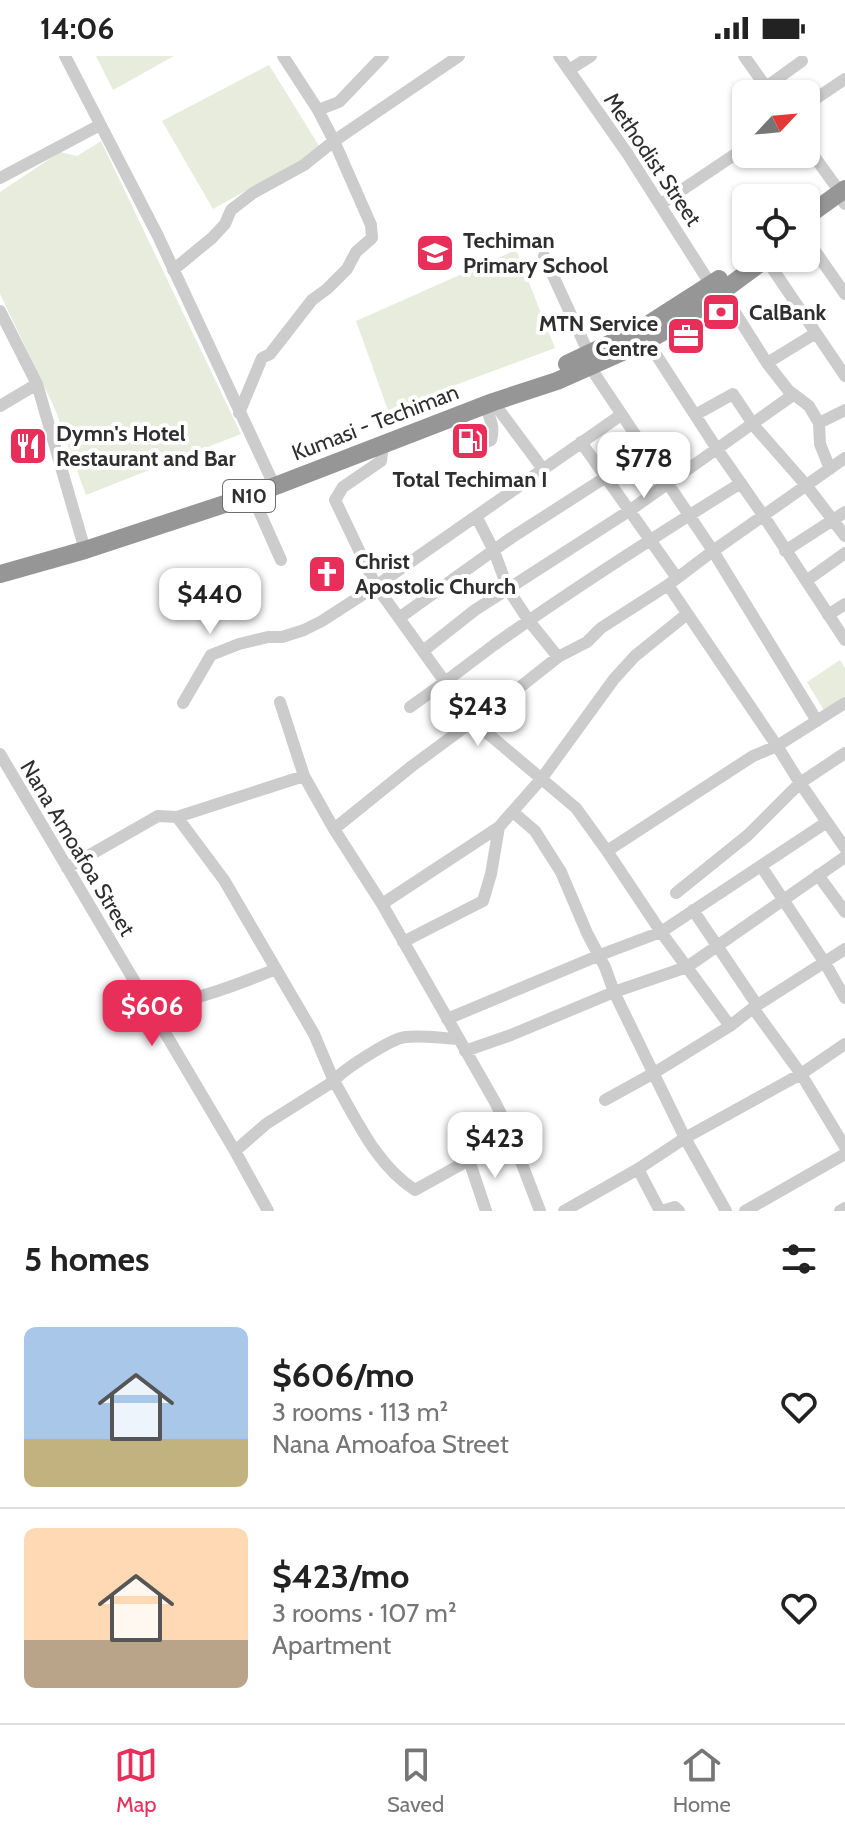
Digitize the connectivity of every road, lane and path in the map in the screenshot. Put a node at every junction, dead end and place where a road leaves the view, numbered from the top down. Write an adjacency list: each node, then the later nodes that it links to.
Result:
1 (65, 56): 15 (street)
2 (283, 56): 14 (street)
3 (383, 56): 14 (street)
4 (459, 56): 16 (street)
5 (559, 56): 9 (street, Methodist Street)
6 (591, 56): 9 (street)
7 (744, 56): 11 (street)
8 (802, 61): 12 (street)
9 (569, 70): 21 (street, Methodist Street)
10 (845, 79): 13 (street)
11 (761, 80)
12 (780, 80)
13 (820, 96)
14 (318, 110): 16 (street)
15 (100, 125): 19 (street); 26 (street)
16 (334, 141): 26 (street); 43 (street)
17 (732, 156): 21 (street)
18 (820, 165): 20 (street)
19 (0, 178)
20 (844, 198): 22 (highway); 23 (highway)
21 (661, 204): 30 (street, Methodist Street)
22 (820, 210)
23 (820, 219)
24 (544, 256): 35 (street)
25 (820, 258): 31 (street)
26 (173, 270): 43 (street)
27 (734, 272): 30 (highway, N10)
28 (744, 272): 30 (highway, N10)
29 (776, 272): 33 (street)
30 (716, 289): 34 (highway, N10); 36 (street, Methodist Street)
31 (845, 294)
32 (0, 311): 38 (street)
33 (816, 333): 36 (street); 37 (street)
34 (644, 335): 35 (highway, N10); 45 (street)
35 (590, 360): 40 (highway, N10); 44 (street)
36 (767, 363): 39 (street, Methodist Street)
37 (843, 370)
38 (37, 384): 41 (street); 70 (street)
39 (793, 395): 47 (street); 48 (street, Methodist Street)
40 (489, 404): 46 (highway, Kumasi - Techiman / N10); 46 (street); 54 (street)
41 (0, 406)
42 (845, 410): 48 (street)
43 (239, 413): 60 (street)
44 (621, 415): 49 (street); 51 (street)
45 (695, 415): 47 (street); 52 (street)
46 (456, 417): 50 (highway, Kumasi - Techiman / N10)
47 (754, 423): 52 (street); 59 (street)
48 (819, 423): 55 (street)
49 (581, 442): 54 (street); 56 (street)
50 (383, 444): 60 (highway, Kumasi - Techiman / N10); 79 (street)
51 (644, 448): 56 (street); 57 (street)
52 (717, 449): 57 (street); 58 (street)
53 (844, 461): 55 (street)
54 (543, 469): 66 (street)
55 (830, 469): 59 (street)
56 (606, 477): 62 (street); 71 (street)
57 (668, 482): 62 (street); 64 (street)
58 (741, 483): 64 (street); 65 (street)
59 (806, 485): 65 (street); 67 (street)
60 (275, 487): 61 (highway, Kumasi - Techiman / N10)
61 (252, 495): 70 (highway, Kumasi - Techiman / N10); 75 (street)
62 (629, 511): 69 (street); 80 (street)
63 (845, 512): 67 (street)
64 (689, 515): 69 (street); 72 (street)
65 (763, 515): 72 (street); 73 (street)
66 (476, 516): 71 (street); 79 (street)
67 (833, 520): 68 (street); 73 (street)
68 (845, 536)
69 (650, 540): 78 (street); 85 (street)
70 (85, 550): 76 (highway, Kumasi - Techiman / N10)
71 (494, 551): 80 (street); 84 (street)
72 (713, 551): 78 (street); 95 (street)
73 (785, 551): 77 (street)
74 (845, 553): 77 (street)
75 (281, 560)
76 (0, 574)
77 (806, 581): 83 (street)
78 (672, 582): 82 (street); 88 (street)
79 (376, 586): 84 (street); 91 (street)
80 (508, 589): 85 (street); 87 (street)
81 (845, 604): 83 (street)
82 (687, 614): 96 (street); 100 (street)
83 (828, 615): 86 (street)
84 (399, 618): 87 (street)
85 (530, 621): 88 (street); 89 (street)
86 (845, 640)
87 (423, 651): 89 (street)
88 (558, 657): 94 (street)
89 (446, 682): 93 (street); 94 (street)
90 (280, 702): 99 (street)
91 (183, 703)
92 (845, 703): 95 (street)
93 (410, 707)
94 (473, 721): 100 (street); 106 (street)
95 (817, 721): 96 (street)
96 (777, 746): 101 (street); 108 (street)
97 (845, 753): 101 (street)
98 (0, 754): 111 (street, Nana Amoafoa Street)
99 (304, 776): 103 (street); 106 (street)
100 (542, 778): 102 (street); 108 (street)
101 (800, 783): 104 (street); 113 (street)
102 (513, 812): 105 (street); 122 (street)
103 (177, 817): 111 (street); 125 (street)
104 (827, 822): 107 (street); 110 (street)
105 (499, 827): 115 (street); 119 (street)
106 (334, 829): 115 (street)
107 (845, 848)
108 (607, 851): 118 (street)
109 (845, 857): 112 (street)
110 (761, 866): 114 (street); 116 (street)
111 (67, 868): 129 (street, Nana Amoafoa Street)
112 (818, 875): 114 (street); 117 (street)
113 (676, 893)
114 (783, 900): 120 (street); 123 (street)
115 (382, 904): 119 (street)
116 (693, 910): 118 (street); 120 (street)
117 (845, 912)
118 (661, 932): 122 (street); 124 (street)
119 (403, 942): 130 (street)
120 (718, 945): 124 (street); 128 (street)
121 (845, 949): 123 (street)
122 (600, 955): 126 (street); 130 (street)
123 (825, 963): 127 (street); 128 (street)
124 (687, 967): 126 (street); 131 (street)
125 (276, 969): 129 (street); 137 (street)
126 (614, 992): 134 (street); 135 (street)
127 (845, 998)
128 (755, 1007): 131 (street); 136 (street)
129 (151, 1010): 142 (street, Nana Amoafoa Street)
130 (447, 1019): 132 (street)
131 (730, 1026): 135 (street)
132 (458, 1039): 134 (street); 137 (street)
133 (845, 1044): 136 (street)
134 (465, 1051): 139 (street)
135 (654, 1073): 138 (street); 140 (street)
136 (801, 1074): 140 (street); 141 (street)
137 (334, 1081): 142 (street); 144 (street)
138 (605, 1100)
139 (509, 1130): 144 (street); 149 (street)
140 (685, 1138): 145 (street); 153 (street)
141 (845, 1147)
142 (235, 1151): 147 (street, Nana Amoafoa Street)
143 (845, 1154): 146 (street)
144 (469, 1160): 148 (street)
145 (638, 1169): 150 (street); 151 (street)
146 (767, 1198): 154 (street); 155 (street)
147 (268, 1211)
148 (486, 1211)
149 (540, 1211)
150 (564, 1211)
151 (661, 1211): 152 (street)
152 (679, 1211)
153 (726, 1211)
154 (745, 1211)
155 (774, 1211)

